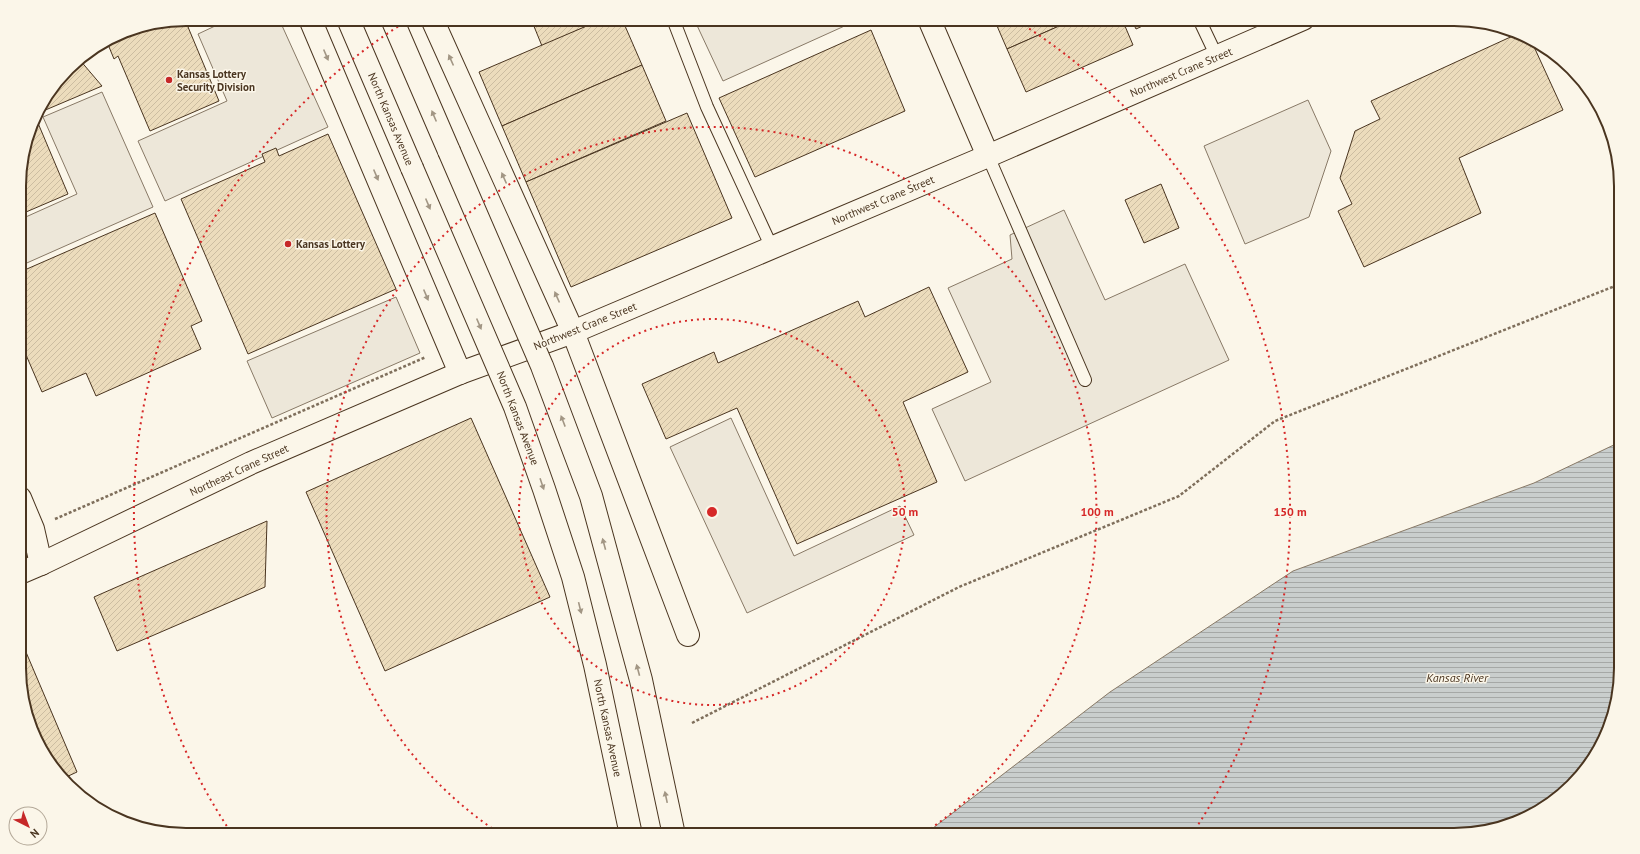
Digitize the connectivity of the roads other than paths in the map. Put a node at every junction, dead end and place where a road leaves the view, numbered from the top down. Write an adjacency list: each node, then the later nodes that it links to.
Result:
1 (313, 26): 13 (street, one-way to 13)
2 (351, 26): 19 (street, North Kansas Avenue, one-way to 19, bridge)
3 (395, 26): 20 (street, one-way to 3, bridge)
4 (435, 26): 12 (street, one-way to 4)
5 (676, 26): 11 (lane)
6 (931, 26): 10 (street)
7 (1202, 26): 9 (lane)
8 (1287, 26): 9 (street, Northwest Crane Street)
9 (1216, 57): 10 (street, Northwest Crane Street)
10 (988, 156): 11 (street, Northwest Crane Street); 14 (lane)
11 (772, 248): 12 (street, Northwest Crane Street)
12 (573, 332): 13 (street, Northwest Crane Street); 18 (street)
13 (460, 373): 16 (street, Northeast Crane Street)
14 (1085, 380)
15 (26, 512): 16 (street)
16 (41, 564): 17 (street, Northeast Crane Street)
17 (26, 570)
18 (688, 635)
19 (630, 828)
20 (673, 828)

